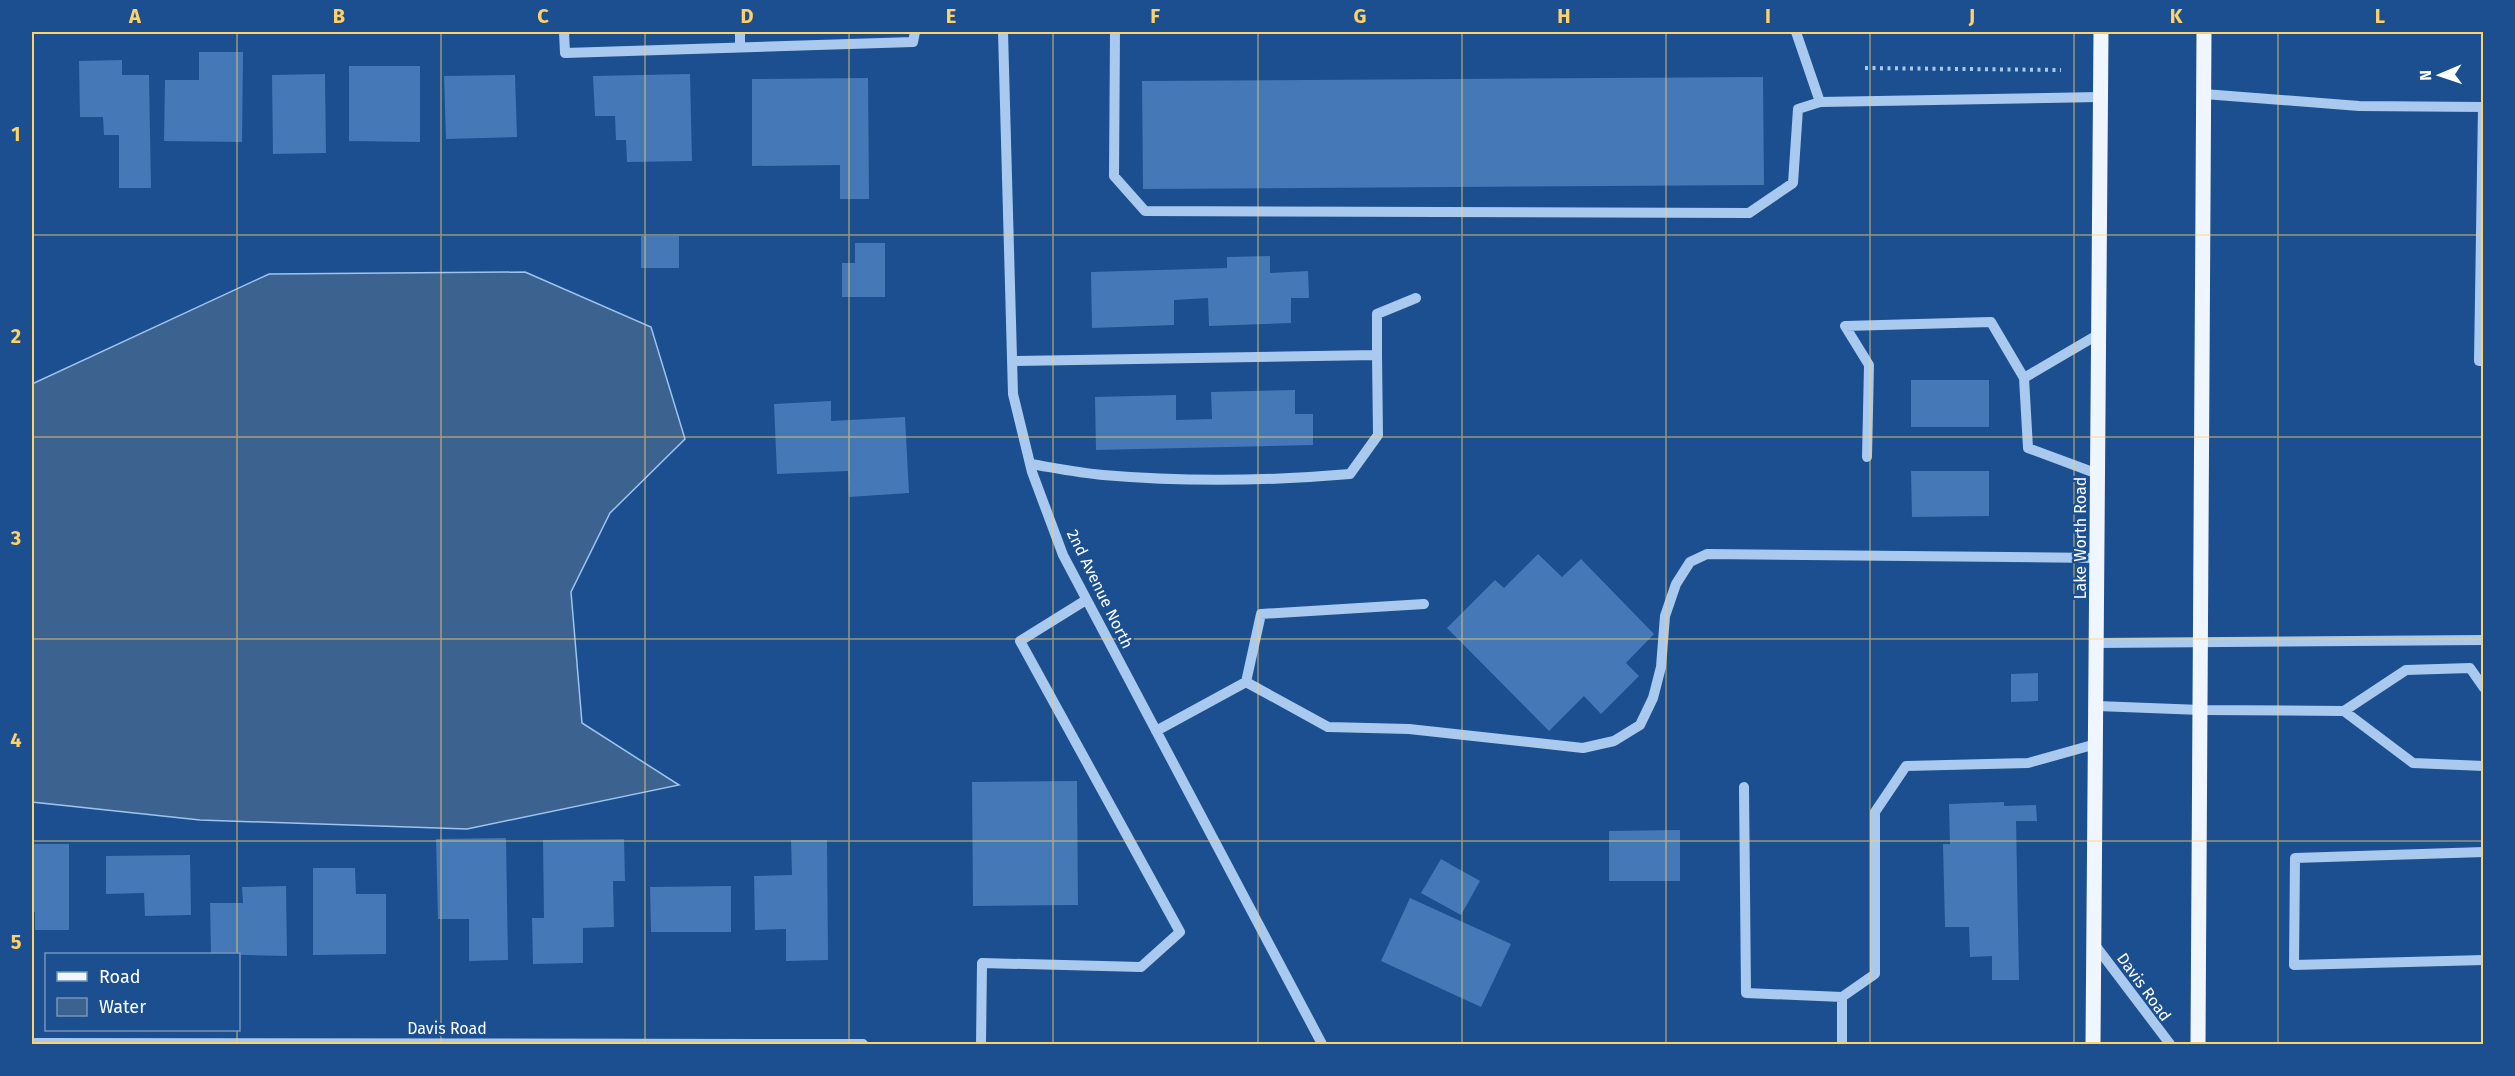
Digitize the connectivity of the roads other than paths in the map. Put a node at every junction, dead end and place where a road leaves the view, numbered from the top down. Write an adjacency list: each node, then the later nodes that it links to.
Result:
1 (564, 32): 9 (street)
2 (740, 32): 9 (street)
3 (915, 32): 9 (street)
4 (1003, 32): 17 (street, 2nd Avenue North)
5 (1115, 32): 12 (street)
6 (1796, 32): 12 (street)
7 (2101, 32): 11 (main road, Lake Worth Road)
8 (2204, 32): 10 (main road)
9 (740, 47)
10 (2204, 94): 13 (street); 28 (main road)
11 (2100, 98): 12 (street); 15 (main road, Lake Worth Road)
12 (1820, 102)
13 (2483, 107): 18 (street)
14 (1416, 298): 16 (street)
15 (2099, 334): 19 (street); 22 (main road, Lake Worth Road)
16 (1377, 355): 17 (street); 21 (street)
17 (1012, 361): 21 (street, 2nd Avenue North)
18 (2484, 361)
19 (2024, 378): 20 (street); 22 (street)
20 (1867, 457)
21 (1031, 464): 24 (street, 2nd Avenue North)
22 (2098, 474): 23 (main road, Lake Worth Road)
23 (2098, 558): 27 (main road, Lake Worth Road); 29 (street)
24 (1086, 600): 34 (street, 2nd Avenue North); 45 (street)
25 (1424, 604): 29 (street)
26 (2484, 640): 28 (street)
27 (2097, 643): 28 (street); 31 (main road, Lake Worth Road)
28 (2201, 644): 32 (main road)
29 (1246, 682): 34 (street)
30 (2484, 688): 33 (street)
31 (2097, 706): 32 (street); 35 (main road, Lake Worth Road)
32 (2200, 710): 33 (street); 50 (main road)
33 (2344, 711): 36 (street)
34 (1156, 731): 46 (street, 2nd Avenue North)
35 (2096, 744): 39 (main road, Lake Worth Road); 41 (street)
36 (2484, 766)
37 (1744, 787): 41 (street)
38 (2484, 852): 40 (street)
39 (2095, 945): 48 (main road, Lake Worth Road); 49 (street, Davis Road)
40 (2484, 960)
41 (1842, 997): 47 (street)
42 (32, 1043): 43 (street, Davis Road)
43 (742, 1044): 44 (street, Davis Road)
44 (863, 1044)
45 (981, 1044)
46 (1322, 1044)
47 (1842, 1044)
48 (2093, 1044)
49 (2170, 1044)
50 (2198, 1044)

